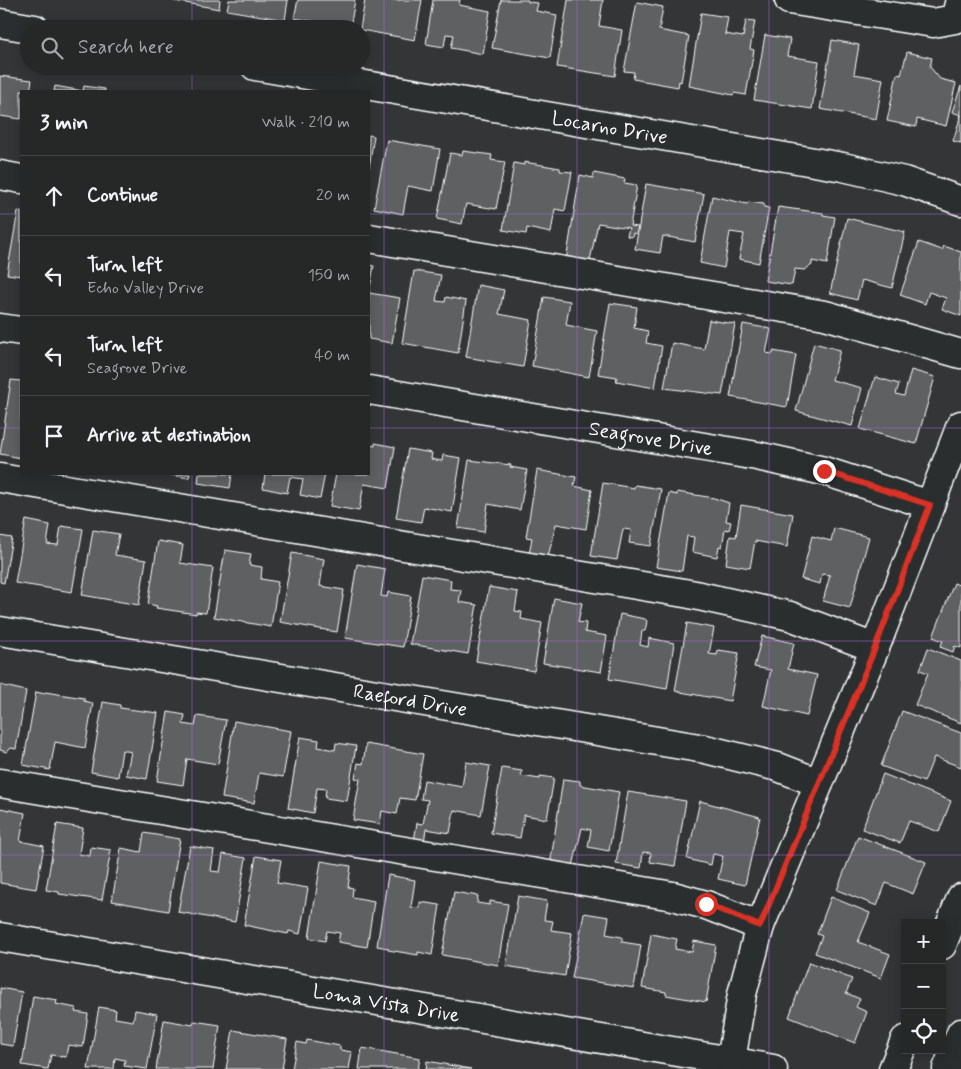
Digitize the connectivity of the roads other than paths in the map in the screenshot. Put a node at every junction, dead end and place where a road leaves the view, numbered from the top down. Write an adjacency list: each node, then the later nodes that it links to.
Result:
1 (789, 0): 2 (street)
2 (960, 0)
3 (0, 23): 4 (street)
4 (20, 26)
5 (307, 75): 8 (street, Locarno Drive)
6 (0, 175): 7 (street)
7 (20, 179)
8 (961, 201)
9 (370, 238): 12 (street)
10 (0, 328): 11 (street)
11 (20, 331)
12 (961, 354)
13 (370, 390): 16 (street, Seagrove Drive)
14 (961, 425): 16 (street)
15 (0, 478): 18 (street)
16 (930, 505): 18 (street)
17 (0, 631): 20 (street, Raeford Drive)
18 (875, 648): 20 (street)
19 (0, 783): 22 (street)
20 (819, 783): 22 (street)
21 (961, 898): 23 (street)
22 (760, 926): 27 (street)
23 (946, 935)
24 (0, 936): 27 (street, Loma Vista Drive)
25 (961, 1033): 30 (street)
26 (901, 1050): 29 (street)
27 (731, 1060): 28 (street, Loma Vista Drive)
28 (773, 1069)
29 (893, 1069)
30 (947, 1069)

